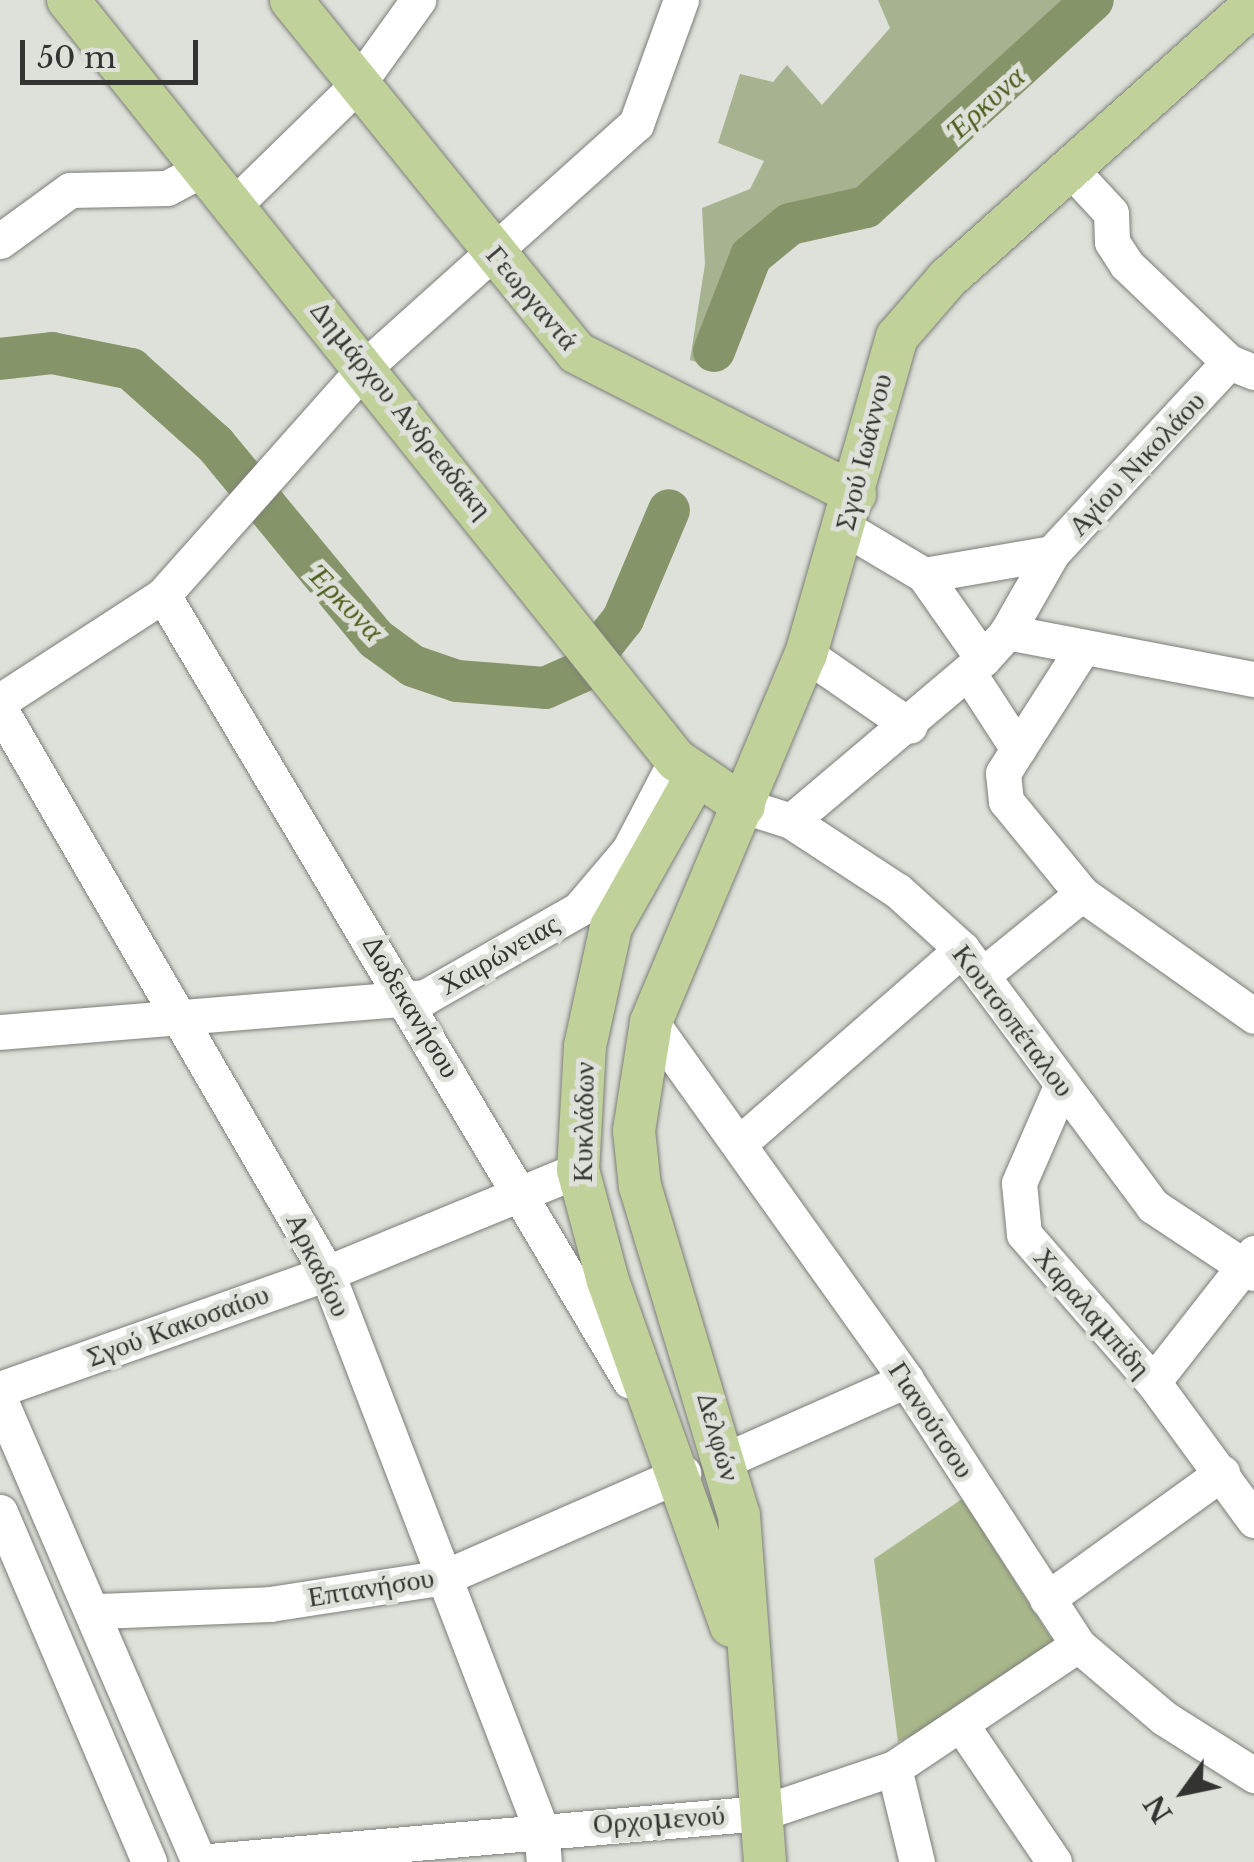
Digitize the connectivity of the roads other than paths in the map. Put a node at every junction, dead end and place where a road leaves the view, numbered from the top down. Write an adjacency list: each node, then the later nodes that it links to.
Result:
1 (68, 0): 7 (main road, Δημάρχου Ανδρεαδάκη)
2 (291, 0): 6 (main road, Γεωργαντά)
3 (418, 0): 6 (street)
4 (681, 0): 11 (street)
5 (1254, 4): 8 (main road, Σγού Ιωάννου)
6 (356, 85): 9 (street); 11 (main road, Γεωργαντά)
7 (205, 168): 9 (main road, Δημάρχου Ανδρεαδάκη); 10 (street)
8 (1074, 173): 13 (street); 14 (main road, Σγού Ιωάννου)
9 (235, 204): 12 (main road, Δημάρχου Ανδρεαδάκη)
10 (0, 241)
11 (492, 250): 12 (street); 14 (main road, Γεωργαντά)
12 (366, 366): 17 (street); 27 (main road, Δημάρχου Ανδρεαδάκη)
13 (1241, 367): 15 (street, Αγίου Νικολάου)
14 (850, 511): 16 (street); 20 (main road, Σγού Ιωάννου)
15 (1052, 553): 16 (street, Αγίου Νικολάου); 18 (street)
16 (924, 576): 21 (street)
17 (163, 595): 23 (street); 33 (street, Δωδεκανήσου)
18 (1006, 632): 19 (street); 21 (street)
19 (1080, 652): 22 (street); 26 (street)
20 (806, 654): 25 (street); 28 (main road, Σγού Ιωάννου)
21 (976, 666): 25 (street); 26 (street)
22 (1254, 679)
23 (0, 701)
24 (0, 709): 34 (street, Αρκαδίου)
25 (910, 726): 29 (street)
26 (1018, 749): 30 (street)
27 (686, 769): 28 (main road, Δημάρχου Ανδρεαδάκη); 31 (main road, Κυκλάδων)
28 (744, 806): 29 (street, Κουτσοπέταλου); 36 (main road, Σγού Ιωάννου)
29 (791, 821): 32 (street, Κουτσοπέταλου)
30 (1082, 894): 32 (street); 35 (street)
31 (595, 918): 33 (street, Χαιρώνειας); 40 (main road, Κυκλάδων)
32 (973, 961): 38 (street, Κουτσοπέταλου); 39 (street)
33 (408, 1002): 34 (street, Χαιρώνειας); 41 (street, Δωδεκανήσου)
34 (183, 1014): 37 (street, Χαιρώνειας); 43 (street, Αρκαδίου)
35 (1254, 1016)
36 (651, 1022): 39 (street, Γιανούτσου); 49 (main road, Δελφών)
37 (0, 1032)
38 (1062, 1084): 42 (street, Κουτσοπέταλου); 45 (street, Χαραλαμπίδη)
39 (742, 1141): 44 (street, Γιανούτσου)
40 (578, 1170): 41 (street, Σγού Κακοσαίου); 48 (main road, Κυκλάδων)
41 (522, 1196): 43 (street, Σγού Κακοσαίου); 48 (street, Δωδεκανήσου)
42 (1250, 1264): 45 (street)
43 (327, 1273): 46 (street, Σγού Κακοσαίου); 54 (street, Αρκαδίου)
44 (906, 1380): 49 (street); 55 (street, Γιανούτσου)
45 (1153, 1382): 51 (street, Χαραλαμπίδη)
46 (0, 1389)
47 (0, 1400): 56 (street)
48 (662, 1416): 50 (main road, Κυκλάδων)
49 (728, 1458): 58 (main road, Δελφών)
50 (683, 1473): 54 (street, Επτανήσου); 58 (main road)
51 (1222, 1474): 53 (street, Χαραλαμπίδη); 55 (street)
52 (0, 1512): 64 (street)
53 (1254, 1520)
54 (445, 1577): 56 (street, Επτανήσου); 63 (street, Αρκαδίου)
55 (1047, 1600): 57 (street, Γιανούτσου)
56 (98, 1611): 65 (street)
57 (1078, 1644): 59 (street, Ορχομενού); 61 (street, Γιανούτσου)
58 (748, 1683): 62 (main road, Δελφών)
59 (962, 1726): 60 (street, Ορχομενού); 68 (street)
60 (894, 1768): 62 (street, Ορχομενού); 67 (street)
61 (1254, 1775)
62 (762, 1813): 63 (street, Ορχομενού); 66 (main road, Δελφών)
63 (542, 1845): 65 (street, Ορχομενού)
64 (149, 1862)
65 (198, 1862)
66 (764, 1862)
67 (917, 1862)
68 (1054, 1862)

